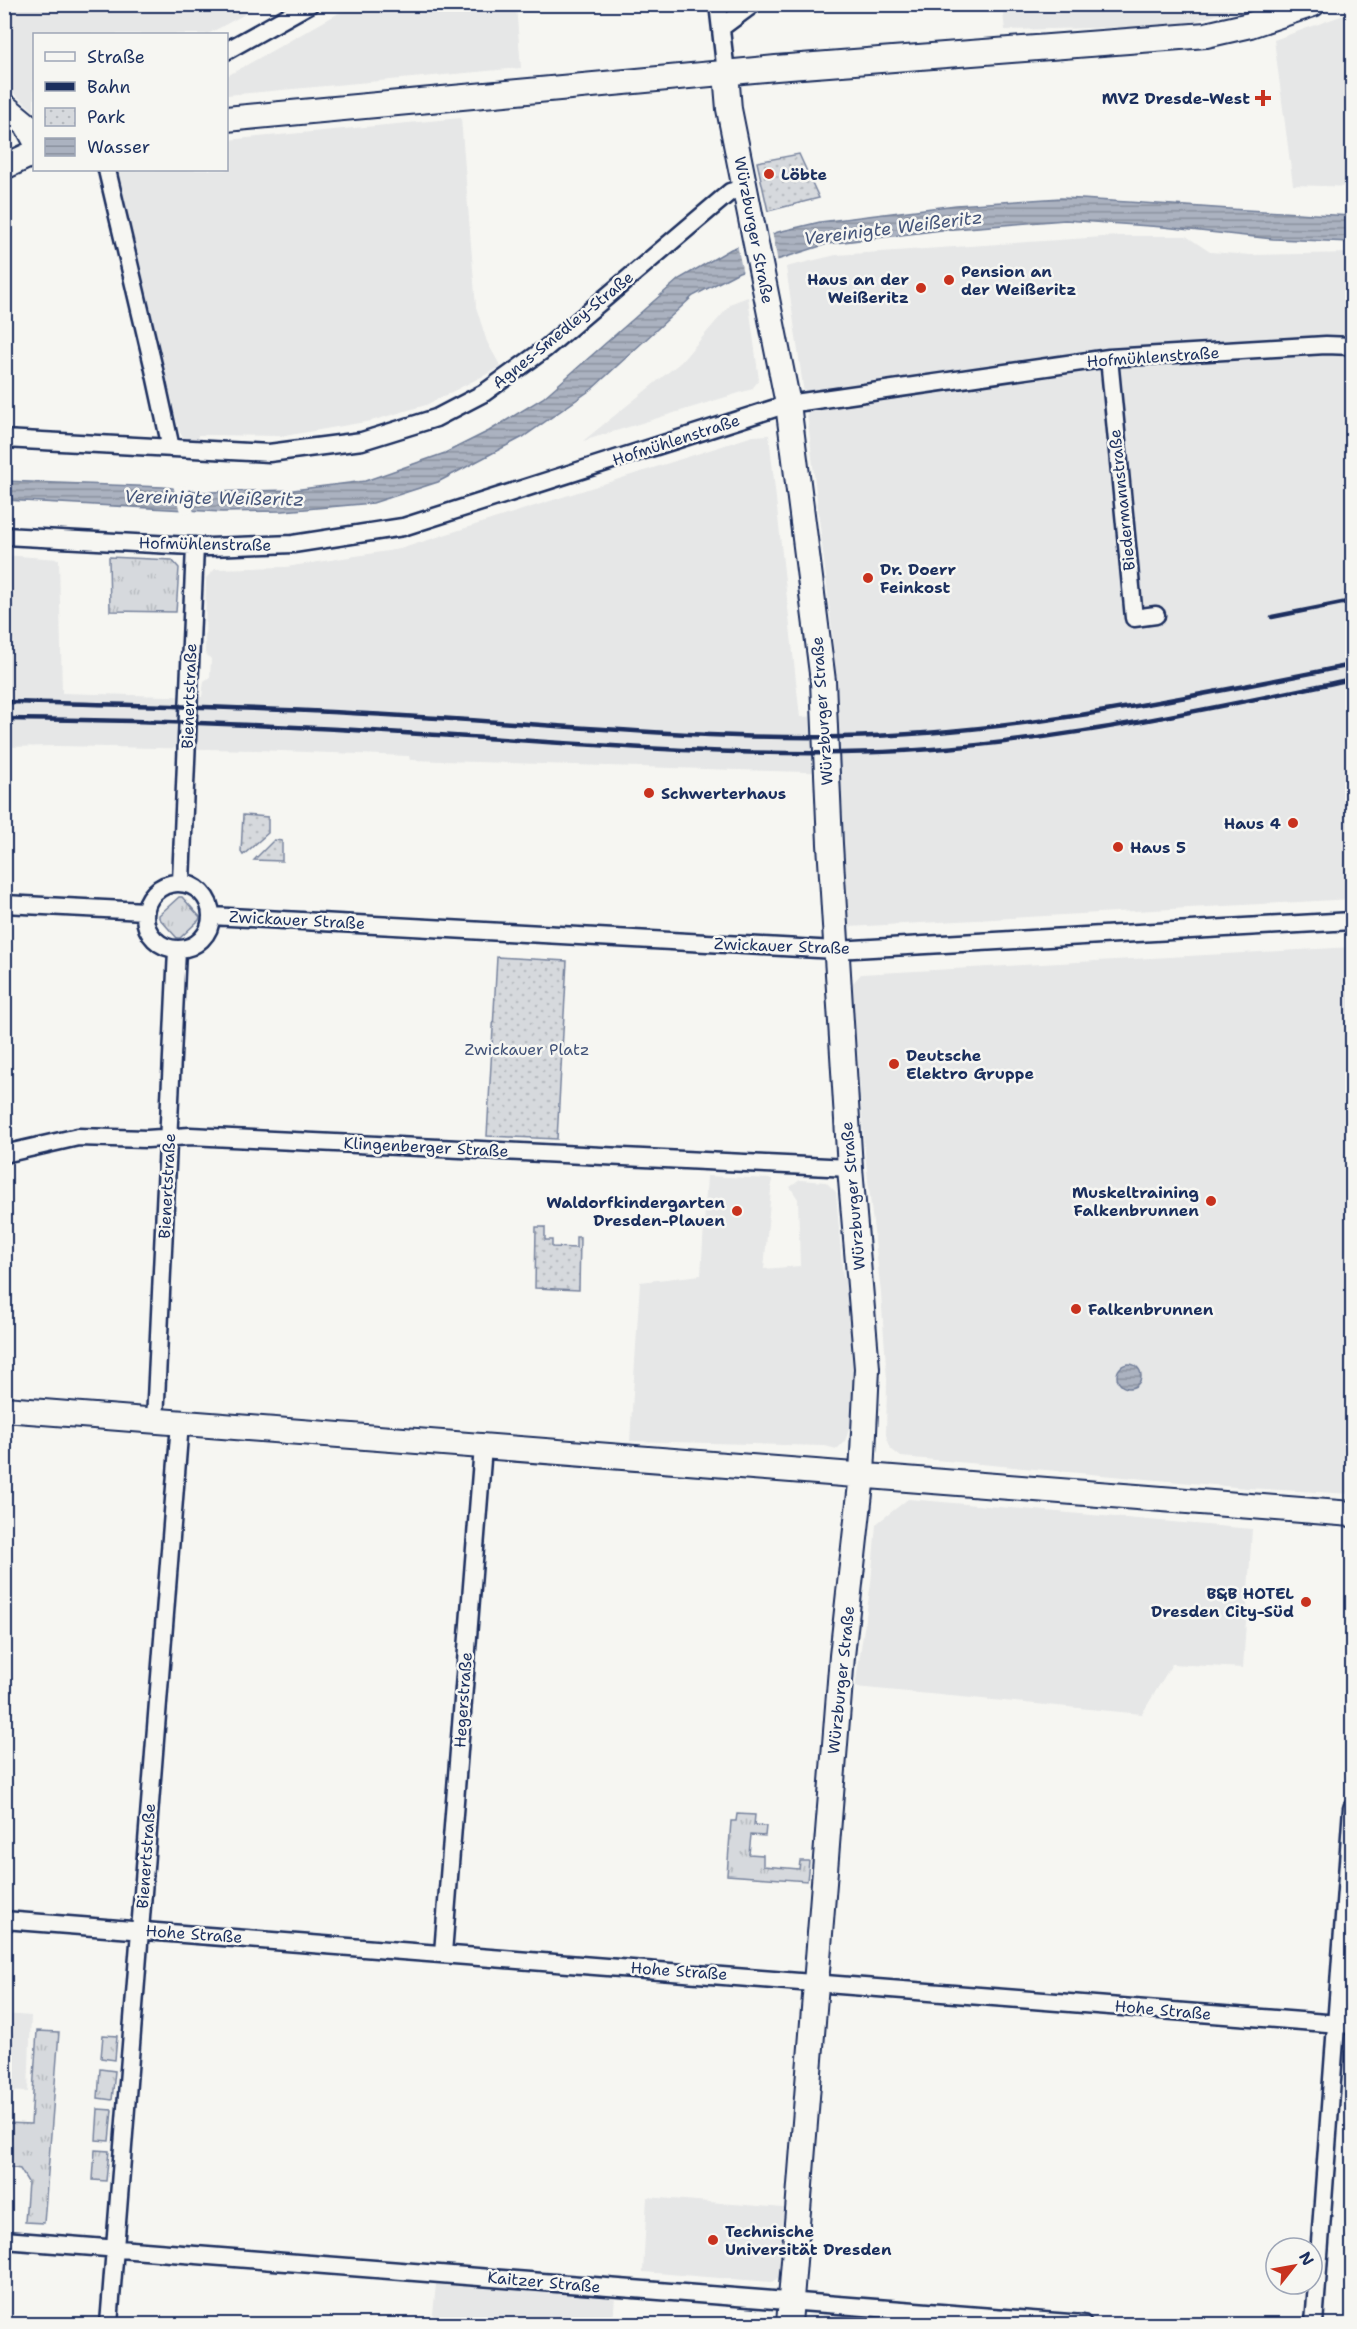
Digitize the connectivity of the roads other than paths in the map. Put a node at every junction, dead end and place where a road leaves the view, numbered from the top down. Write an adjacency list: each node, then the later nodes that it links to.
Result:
1 (310, 4): 6 (street)
2 (718, 4): 5 (street)
3 (753, 4): 5 (street)
4 (1313, 4): 7 (street)
5 (722, 27): 7 (street)
6 (228, 50)
7 (726, 73): 9 (street); 14 (street, Würzburger Straße)
8 (4, 106): 10 (street)
9 (228, 118)
10 (33, 136)
11 (33, 153): 12 (street)
12 (4, 167)
13 (109, 177): 19 (street)
14 (746, 187): 17 (street, Würzburger Straße); 19 (street, Agnes-Smedley-Straße)
15 (1353, 346): 16 (street, Hofmühlenstraße)
16 (1109, 358): 17 (street, Hofmühlenstraße); 22 (street, Biedermannstraße)
17 (788, 404): 21 (street, Hofmühlenstraße); 29 (street, Würzburger Straße)
18 (8, 439): 19 (street, Agnes-Smedley-Straße)
19 (171, 448)
20 (4, 536): 21 (street, Hofmühlenstraße)
21 (195, 546): 23 (street, Bienertstraße)
22 (1156, 615)
23 (181, 882): 25 (street); 26 (street, Zwickauer Straße)
24 (4, 904): 25 (street)
25 (145, 911): 28 (street)
26 (211, 916): 28 (street, Zwickauer Straße); 29 (street, Zwickauer Straße)
27 (1353, 921): 29 (street, Zwickauer Straße)
28 (177, 950): 30 (street, Bienertstraße)
29 (836, 950): 32 (street, Würzburger Straße)
30 (169, 1138): 31 (street, Klingenberger Straße); 32 (street, Klingenberger Straße); 34 (street, Bienertstraße)
31 (4, 1154)
32 (850, 1168): 37 (street, Würzburger Straße)
33 (4, 1409): 34 (street)
34 (154, 1421): 35 (street)
35 (180, 1423): 36 (street); 41 (street, Bienertstraße)
36 (483, 1448): 37 (street); 42 (street, Hegerstraße)
37 (862, 1475): 38 (street); 43 (street, Würzburger Straße)
38 (1353, 1514)
39 (1353, 1808): 44 (street)
40 (4, 1920): 41 (street, Hohe Straße)
41 (141, 1930): 42 (street, Hohe Straße); 46 (street, Bienertstraße)
42 (443, 1953): 43 (street, Hohe Straße)
43 (816, 1982): 44 (street, Hohe Straße); 47 (street, Würzburger Straße)
44 (1344, 2025): 50 (street)
45 (4, 2240): 46 (street, Kaitzer Straße)
46 (115, 2248): 47 (street, Kaitzer Straße); 48 (street, Bienertstraße)
47 (790, 2313): 49 (street, Kaitzer Straße)
48 (109, 2325)
49 (1083, 2325)
50 (1314, 2325)

